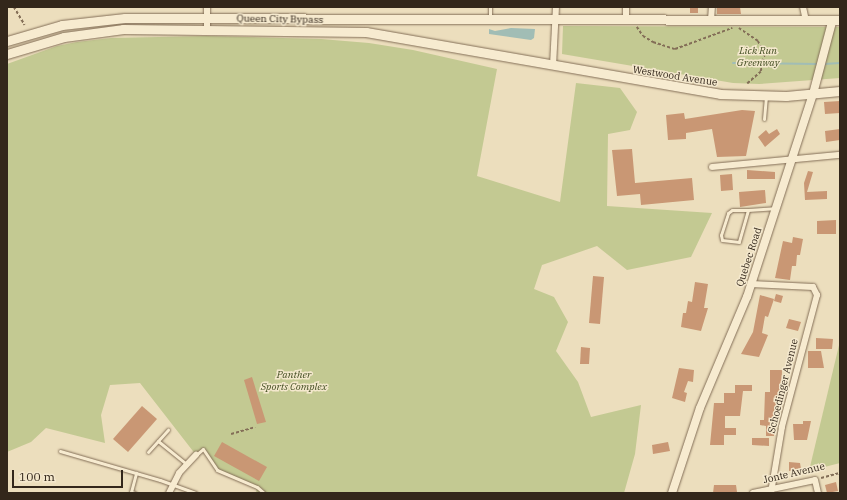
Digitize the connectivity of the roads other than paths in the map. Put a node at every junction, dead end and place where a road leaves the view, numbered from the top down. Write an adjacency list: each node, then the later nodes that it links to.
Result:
1 (207, 7): 7 (street)
2 (490, 7): 8 (lane)
3 (556, 7): 10 (street)
4 (626, 7): 9 (street)
5 (712, 7): 11 (street)
6 (802, 7): 12 (street)
7 (207, 18): 8 (main road); 14 (street); 15 (main road)
8 (490, 19): 10 (main road)
9 (626, 19): 10 (main road); 11 (main road)
10 (556, 20): 17 (street)
11 (712, 20): 12 (main road)
12 (806, 21): 13 (main road)
13 (836, 21): 19 (street, Quebec Road)
14 (207, 28): 16 (main road, Queen City Bypass); 17 (main road, Queen City Bypass)
15 (7, 41)
16 (7, 54)
17 (553, 66): 20 (main road, Westwood Avenue)
18 (840, 92): 19 (main road, Westwood Avenue)
19 (813, 94): 20 (main road, Westwood Avenue); 23 (street, Quebec Road)
20 (766, 96): 21 (lane)
21 (764, 119)
22 (840, 155): 23 (street)
23 (791, 160): 24 (street); 25 (street, Quebec Road)
24 (712, 167)
25 (776, 208): 26 (lane); 27 (street, Quebec Road)
26 (748, 210): 26 (lane)
27 (751, 284): 36 (street, Schoedinger Avenue); 41 (street, Quebec Road)
28 (168, 430): 29 (lane)
29 (158, 441): 31 (lane); 33 (lane)
30 (60, 451): 34 (lane)
31 (148, 452)
32 (196, 455): 33 (street); 40 (lane)
33 (186, 464): 35 (street)
34 (136, 473): 35 (lane); 37 (lane)
35 (172, 486): 38 (street); 39 (lane)
36 (772, 491): 42 (street, Jonte Avenue); 43 (street, Jonte Avenue)
37 (135, 493)
38 (169, 493)
39 (196, 493)
40 (264, 493)
41 (672, 493)
42 (753, 493)
43 (818, 493)

